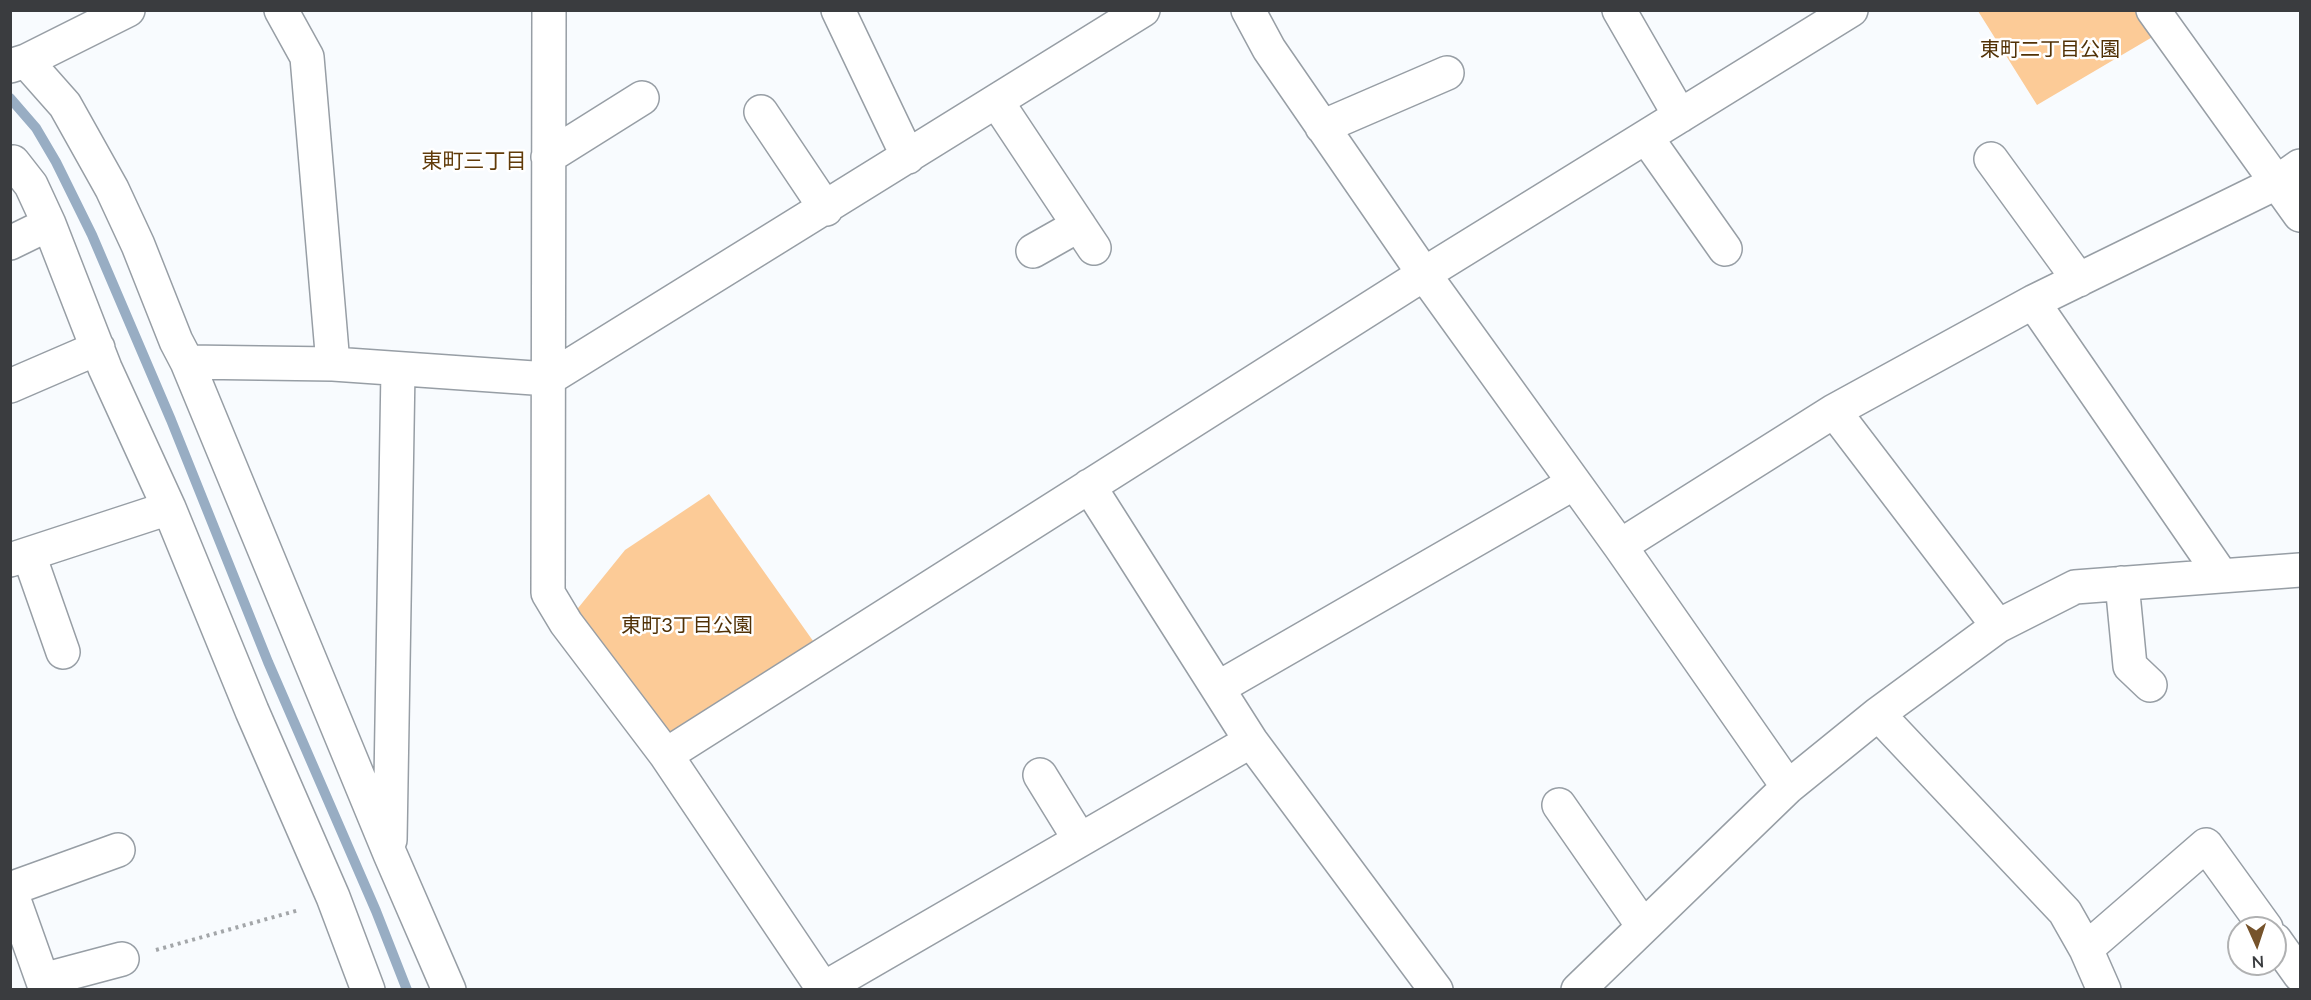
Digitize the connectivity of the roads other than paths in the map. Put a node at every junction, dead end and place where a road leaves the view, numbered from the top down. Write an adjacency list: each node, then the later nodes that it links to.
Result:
1 (128, 10): 10 (street)
2 (281, 10): 34 (street)
3 (549, 10): 18 (street)
4 (838, 10): 19 (street)
5 (1143, 10): 13 (street)
6 (1248, 10): 16 (street)
7 (1619, 10): 15 (street)
8 (1851, 10): 15 (street)
9 (2153, 10): 22 (street)
10 (18, 63): 33 (street)
11 (1447, 73): 16 (street)
12 (642, 98): 18 (street)
13 (997, 102): 19 (street); 28 (street)
14 (760, 111): 23 (street)
15 (1680, 116): 17 (street)
16 (1322, 127): 29 (street)
17 (1646, 137): 27 (street); 29 (street)
18 (548, 157): 36 (street)
19 (908, 157): 23 (street)
20 (1991, 159): 30 (street)
21 (13, 162): 25 (street)
22 (2288, 174): 24 (street); 30 (street)
23 (826, 208): 36 (street)
24 (2301, 215)
25 (49, 224): 26 (street); 32 (street)
26 (10, 243)
27 (1725, 249)
28 (1033, 251)
29 (1424, 274): 39 (street); 40 (street)
30 (2079, 280): 31 (street)
31 (2033, 302): 38 (street); 45 (street)
32 (98, 348): 37 (street); 41 (street)
33 (188, 362): 34 (street); 59 (street)
34 (333, 364): 35 (street)
35 (398, 370): 36 (street); 59 (street)
36 (548, 379): 53 (street)
37 (10, 386)
38 (1833, 411): 42 (street); 47 (street)
39 (1574, 483): 42 (street); 50 (street)
40 (1089, 486): 50 (street); 53 (street)
41 (169, 508): 43 (street); 69 (street)
42 (1620, 546): 55 (street)
43 (20, 558): 48 (street)
44 (2301, 570): 45 (street)
45 (2221, 575): 46 (street)
46 (2122, 583): 47 (street); 49 (street)
47 (1998, 626): 51 (street)
48 (63, 652)
49 (2150, 685)
50 (1218, 688): 52 (street)
51 (1878, 714): 55 (street); 63 (street)
52 (1251, 741): 57 (street); 71 (street)
53 (666, 755): 68 (street)
54 (1040, 775): 57 (street)
55 (1788, 787): 62 (street)
56 (1558, 806): 62 (street)
57 (1080, 840): 68 (street)
58 (118, 850): 60 (street)
59 (390, 854): 70 (street)
60 (11, 895): 67 (street)
61 (2257, 916): 63 (street)
62 (1643, 926): 72 (street)
63 (2086, 950): 73 (street)
64 (2287, 956): 66 (street)
65 (122, 959): 67 (street)
66 (2301, 975)
67 (44, 985)
68 (823, 989)
69 (368, 990)
70 (449, 990)
71 (1436, 990)
72 (1578, 990)
73 (2104, 990)

